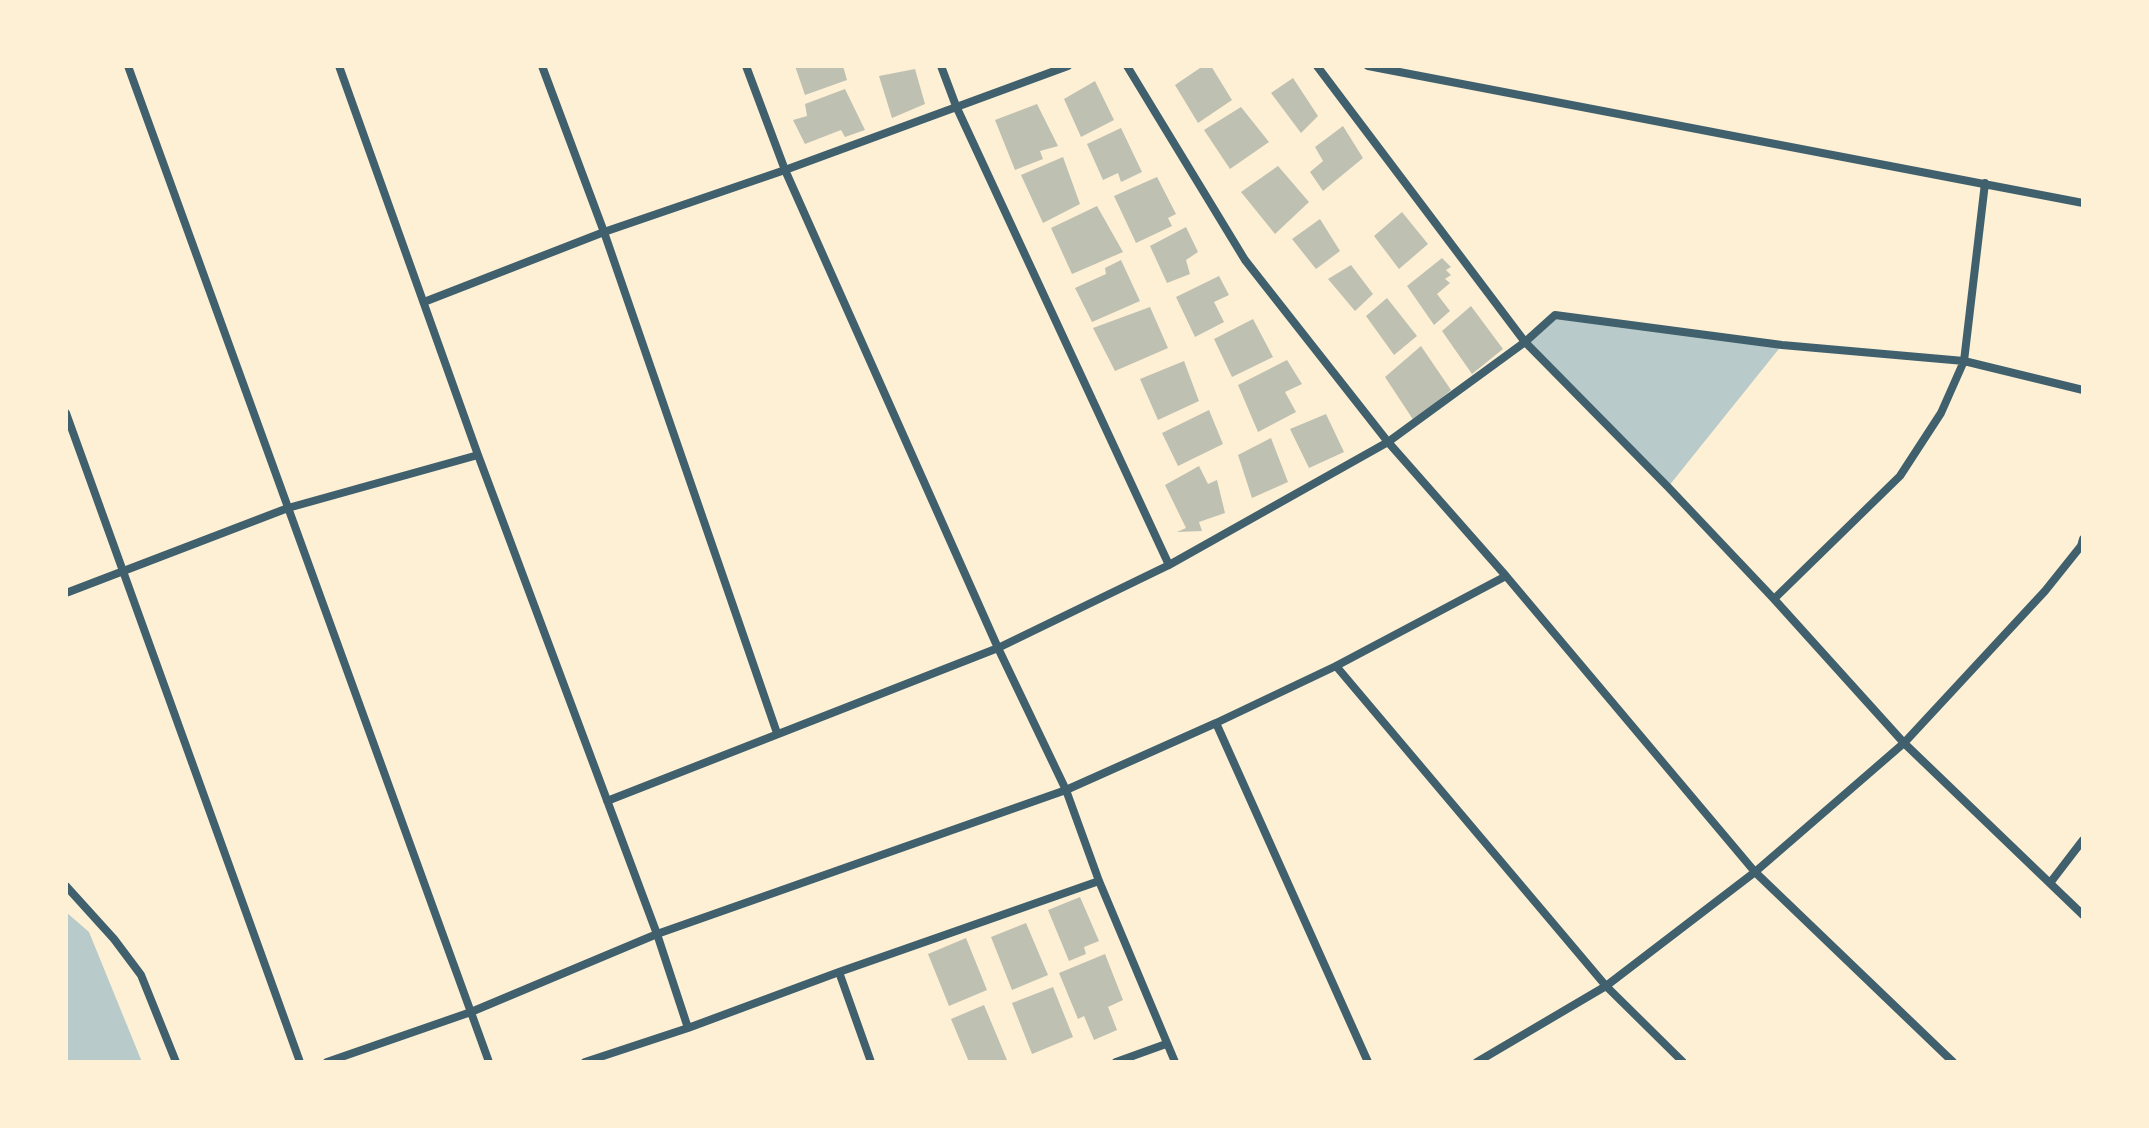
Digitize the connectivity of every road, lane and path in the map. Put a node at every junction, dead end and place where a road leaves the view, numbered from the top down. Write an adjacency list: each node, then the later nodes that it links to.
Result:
1 (128, 66): 22 (street)
2 (339, 66): 15 (street)
3 (542, 66): 14 (street)
4 (746, 66): 11 (street)
5 (941, 66): 10 (street)
6 (1068, 66): 10 (street)
7 (1127, 66): 20 (street)
8 (1317, 66): 16 (street)
9 (1368, 66): 12 (street)
10 (956, 106): 11 (street); 24 (street)
11 (785, 170): 14 (street); 29 (street)
12 (1985, 183): 13 (street); 17 (street)
13 (2083, 203)
14 (604, 232): 15 (street); 32 (street)
15 (424, 302): 21 (street)
16 (1525, 342): 17 (street); 20 (street); 28 (street)
17 (1964, 361): 18 (street); 28 (street)
18 (2083, 390)
19 (66, 413): 25 (street)
20 (1388, 442): 24 (street); 26 (street)
21 (478, 455): 22 (street); 35 (street)
22 (288, 508): 25 (street); 45 (street)
23 (2083, 539): 33 (street)
24 (1169, 565): 29 (street)
25 (124, 572): 27 (street); 49 (street)
26 (1506, 576): 30 (street); 37 (street)
27 (66, 593)
28 (1774, 599): 33 (street)
29 (998, 648): 32 (street); 34 (street)
30 (1336, 666): 31 (street); 44 (street)
31 (1216, 723): 34 (street); 56 (street)
32 (777, 733): 35 (street)
33 (1904, 743): 37 (street); 39 (street)
34 (1066, 790): 38 (street); 42 (street)
35 (607, 801): 42 (street)
36 (2083, 840): 39 (street)
37 (1755, 872): 44 (street); 59 (street)
38 (1099, 881): 43 (street); 47 (street)
39 (2050, 883): 41 (street)
40 (66, 886): 48 (street)
41 (2083, 915)
42 (657, 934): 45 (street); 46 (street)
43 (839, 972): 46 (street); 53 (street)
44 (1606, 986): 57 (street); 58 (street)
45 (471, 1012): 50 (street); 51 (street)
46 (688, 1028): 52 (street)
47 (1166, 1044): 54 (street); 55 (street)
48 (176, 1062)
49 (300, 1062)
50 (327, 1062)
51 (489, 1062)
52 (585, 1062)
53 (871, 1062)
54 (1116, 1062)
55 (1175, 1062)
56 (1368, 1062)
57 (1477, 1062)
58 (1683, 1062)
59 (1953, 1062)

